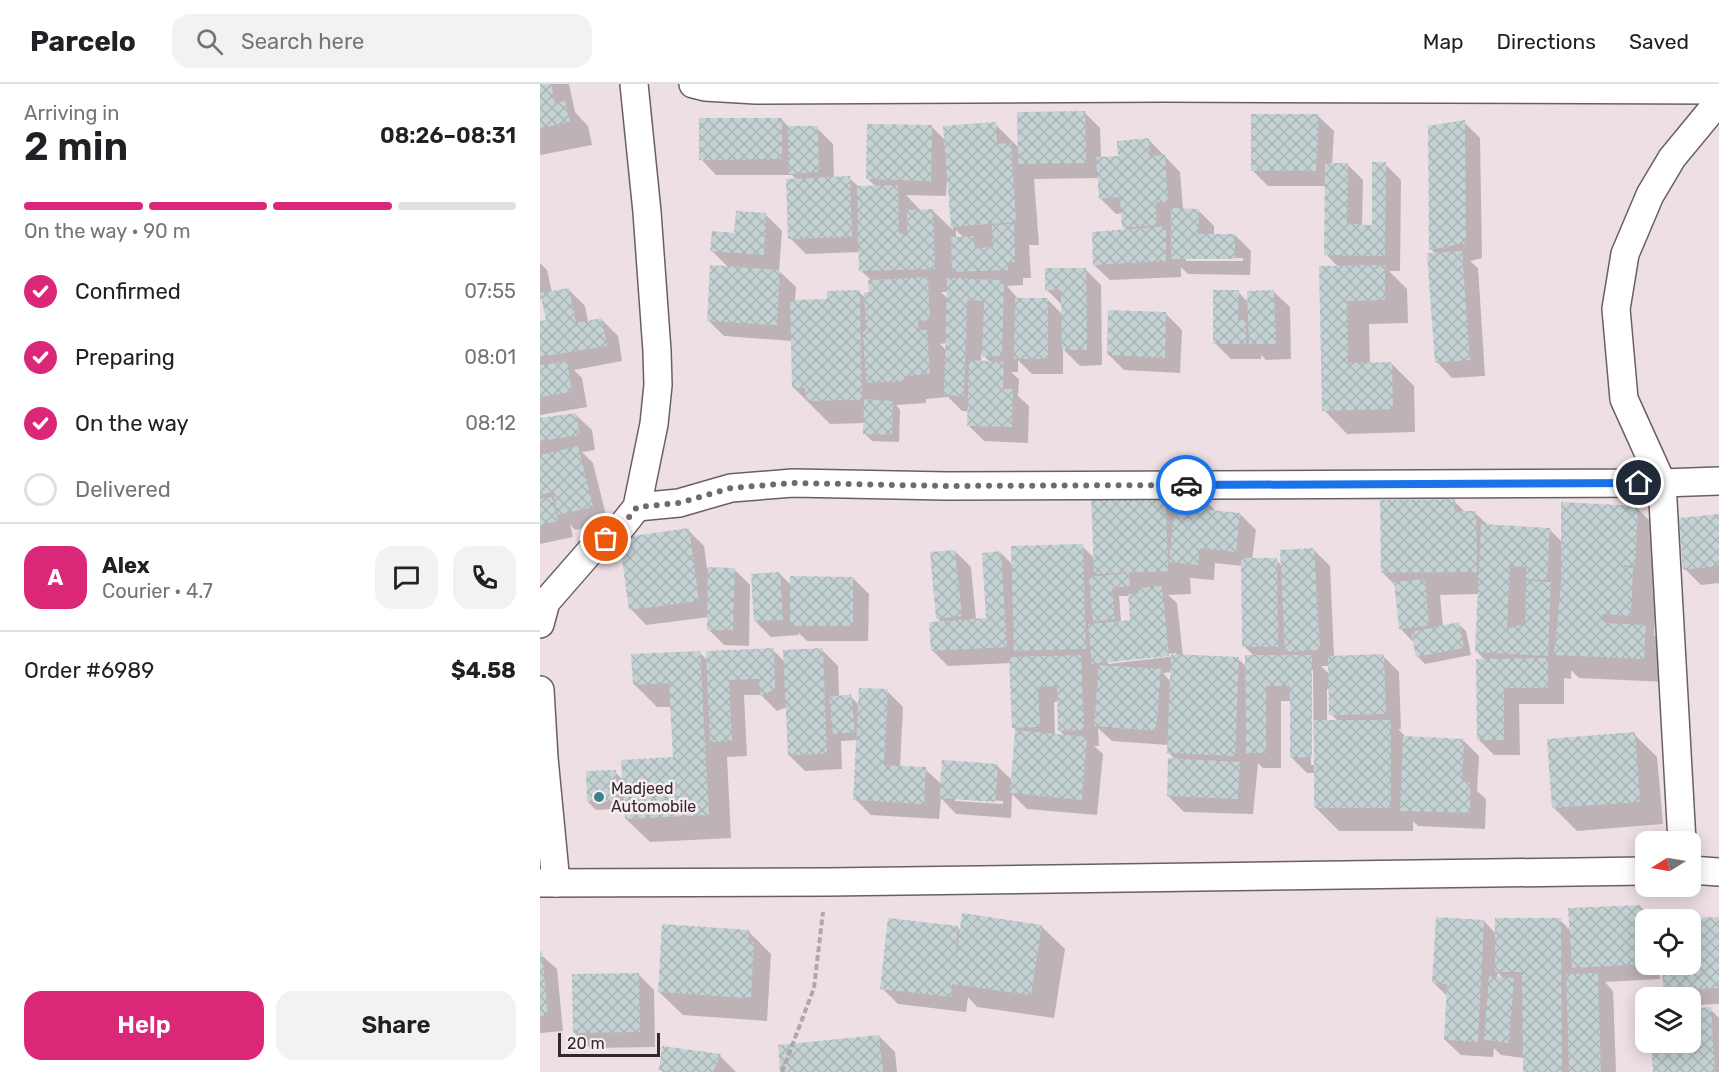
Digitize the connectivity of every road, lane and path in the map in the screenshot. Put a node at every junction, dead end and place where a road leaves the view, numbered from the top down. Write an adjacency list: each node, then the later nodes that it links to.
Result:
1 (634, 84): 7 (street)
2 (693, 84): 3 (street)
3 (1719, 90)
4 (1719, 101): 6 (street)
5 (1719, 481): 6 (street)
6 (1662, 483): 7 (street); 10 (street)
7 (637, 507): 8 (street)
8 (540, 624)
9 (540, 690): 15 (street)
10 (1681, 831)
11 (1635, 871): 14 (street)
12 (1701, 871): 13 (street)
13 (1719, 872)
14 (827, 882): 15 (street); 16 (path)
15 (548, 883)
16 (782, 1072)

